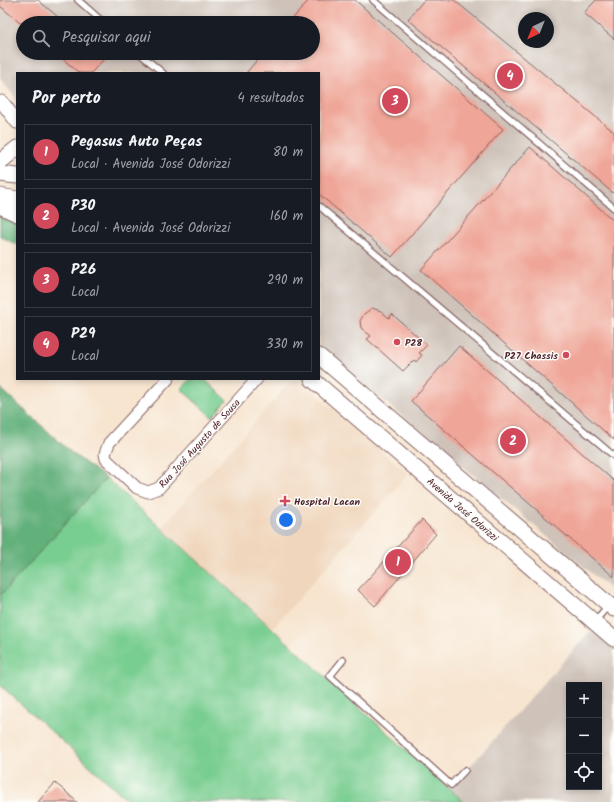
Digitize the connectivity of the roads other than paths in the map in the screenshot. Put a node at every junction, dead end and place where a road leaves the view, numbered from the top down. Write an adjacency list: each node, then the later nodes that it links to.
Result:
1 (78, 0): 3 (lane)
2 (373, 0): 17 (lane)
3 (96, 16)
4 (147, 60): 5 (lane)
5 (162, 72)
6 (1, 101): 7 (street); 8 (street)
7 (16, 109)
8 (16, 121)
9 (16, 149): 10 (main road)
10 (0, 162)
11 (0, 174): 12 (main road)
12 (16, 176)
13 (0, 196): 14 (main road)
14 (16, 199)
15 (0, 206): 18 (main road)
16 (320, 207): 23 (lane)
17 (614, 208)
18 (16, 214)
19 (320, 357): 24 (main road)
20 (167, 380): 21 (street, Rua José Augusto de Sousa)
21 (256, 380)
22 (313, 380): 25 (main road, Avenida José Odorizzi)
23 (614, 456)
24 (611, 607): 25 (lane)
25 (594, 622): 26 (main road, Avenida José Odorizzi)
26 (614, 639)
27 (343, 660): 28 (lane)
28 (465, 770)

